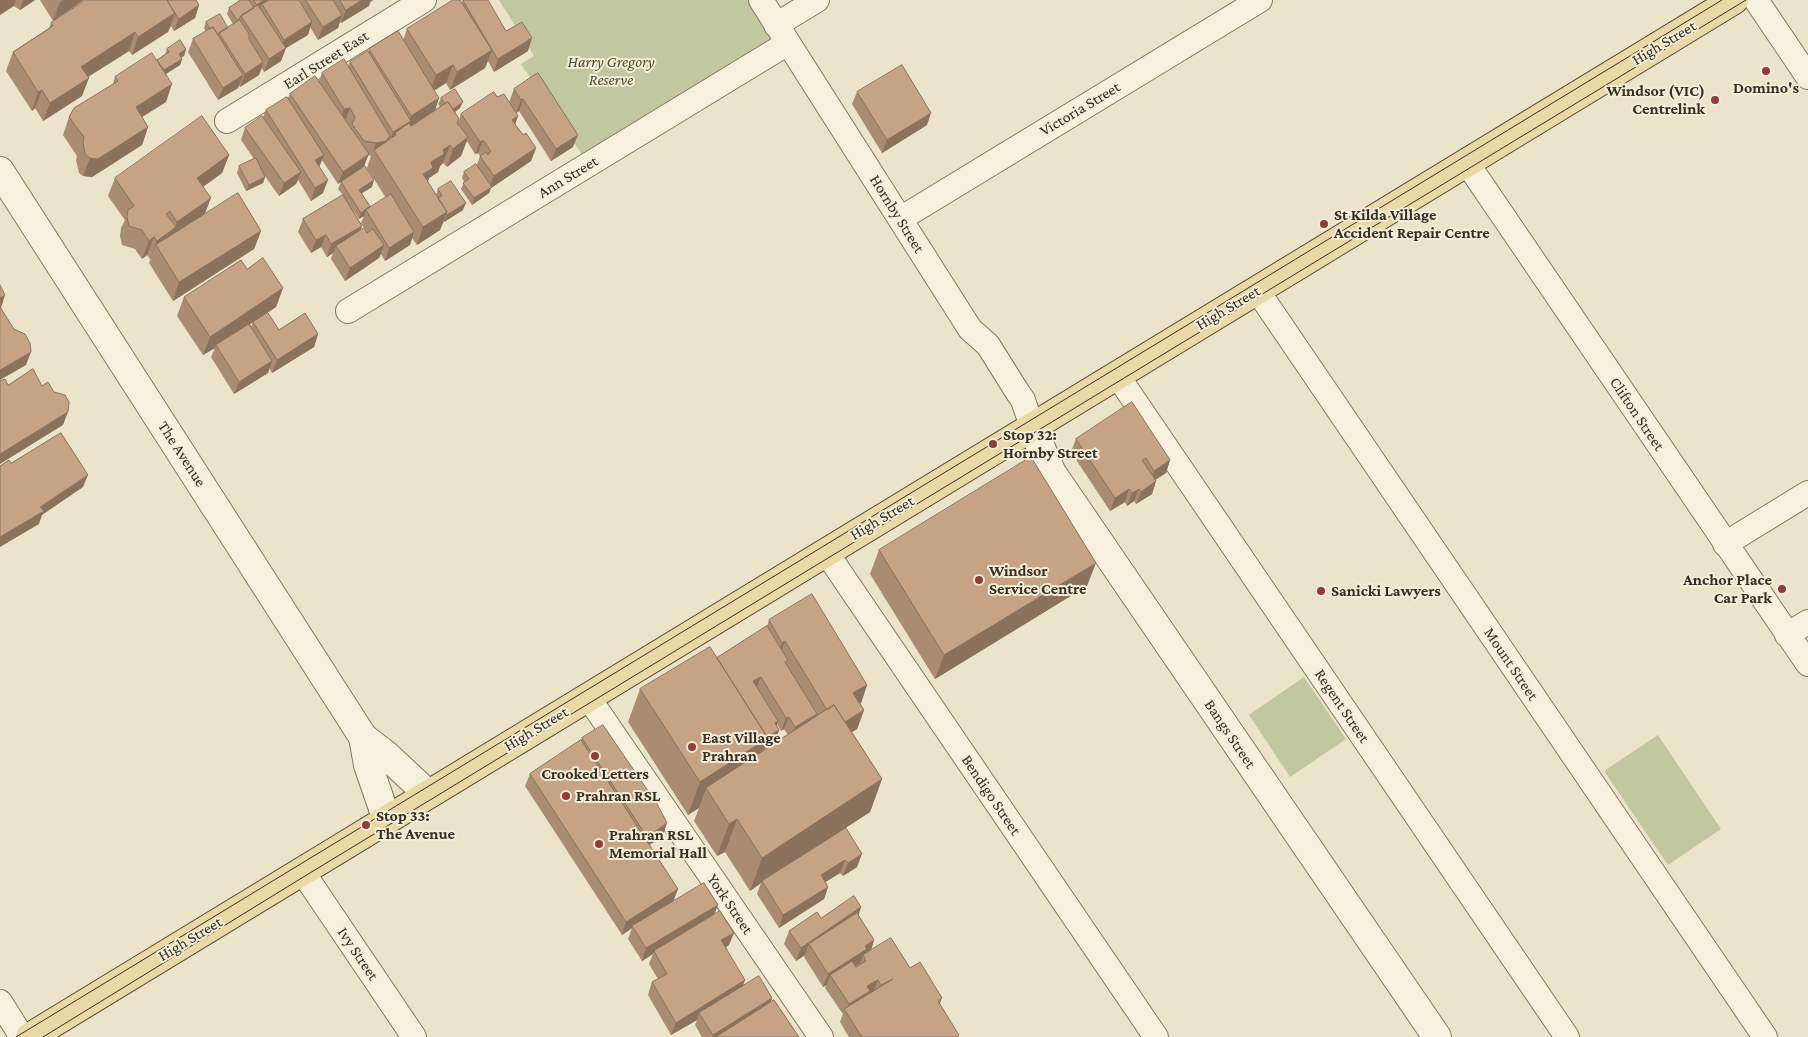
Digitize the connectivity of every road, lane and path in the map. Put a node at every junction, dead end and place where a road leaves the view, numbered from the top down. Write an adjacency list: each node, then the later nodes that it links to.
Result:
1 (424, 0): 9 (street, Earl Street East)
2 (761, 0): 7 (street, Hornby Street)
3 (817, 0): 7 (street, Ann Street)
4 (1260, 0): 12 (street, Victoria Street)
5 (1734, 0): 10 (main road, High Street)
6 (1756, 0): 8 (street)
7 (782, 34): 12 (street, Hornby Street); 14 (street, Ann Street)
8 (1808, 77)
9 (227, 121)
10 (1467, 163): 13 (main road, High Street); 18 (street, Clifton Street)
11 (0, 171): 24 (street, The Avenue)
12 (900, 218): 16 (street, Hornby Street)
13 (1257, 290): 15 (main road, High Street); 36 (street, Mount Street)
14 (348, 311)
15 (1117, 375): 16 (main road, High Street); 35 (street, Regent Street)
16 (1032, 427): 19 (main road, High Street); 34 (street, Bangs Street)
17 (1808, 493): 18 (street)
18 (1725, 544): 21 (street, Clifton Street)
19 (826, 552): 23 (main road, High Street); 33 (street, Bendigo Street)
20 (1808, 622): 21 (street)
21 (1788, 635): 22 (street, Clifton Street)
22 (1808, 664)
23 (588, 697): 25 (main road, High Street); 32 (street, York Street)
24 (363, 738): 25 (street, The Avenue); 26 (street, The Avenue)
25 (428, 794): 26 (main road, High Street)
26 (387, 820): 27 (main road, High Street)
27 (302, 871): 30 (main road, High Street); 31 (street, Ivy Street)
28 (0, 1002): 29 (street)
29 (22, 1037)
30 (30, 1037)
31 (414, 1037)
32 (821, 1037)
33 (1156, 1037)
34 (1437, 1037)
35 (1567, 1037)
36 (1765, 1037)

